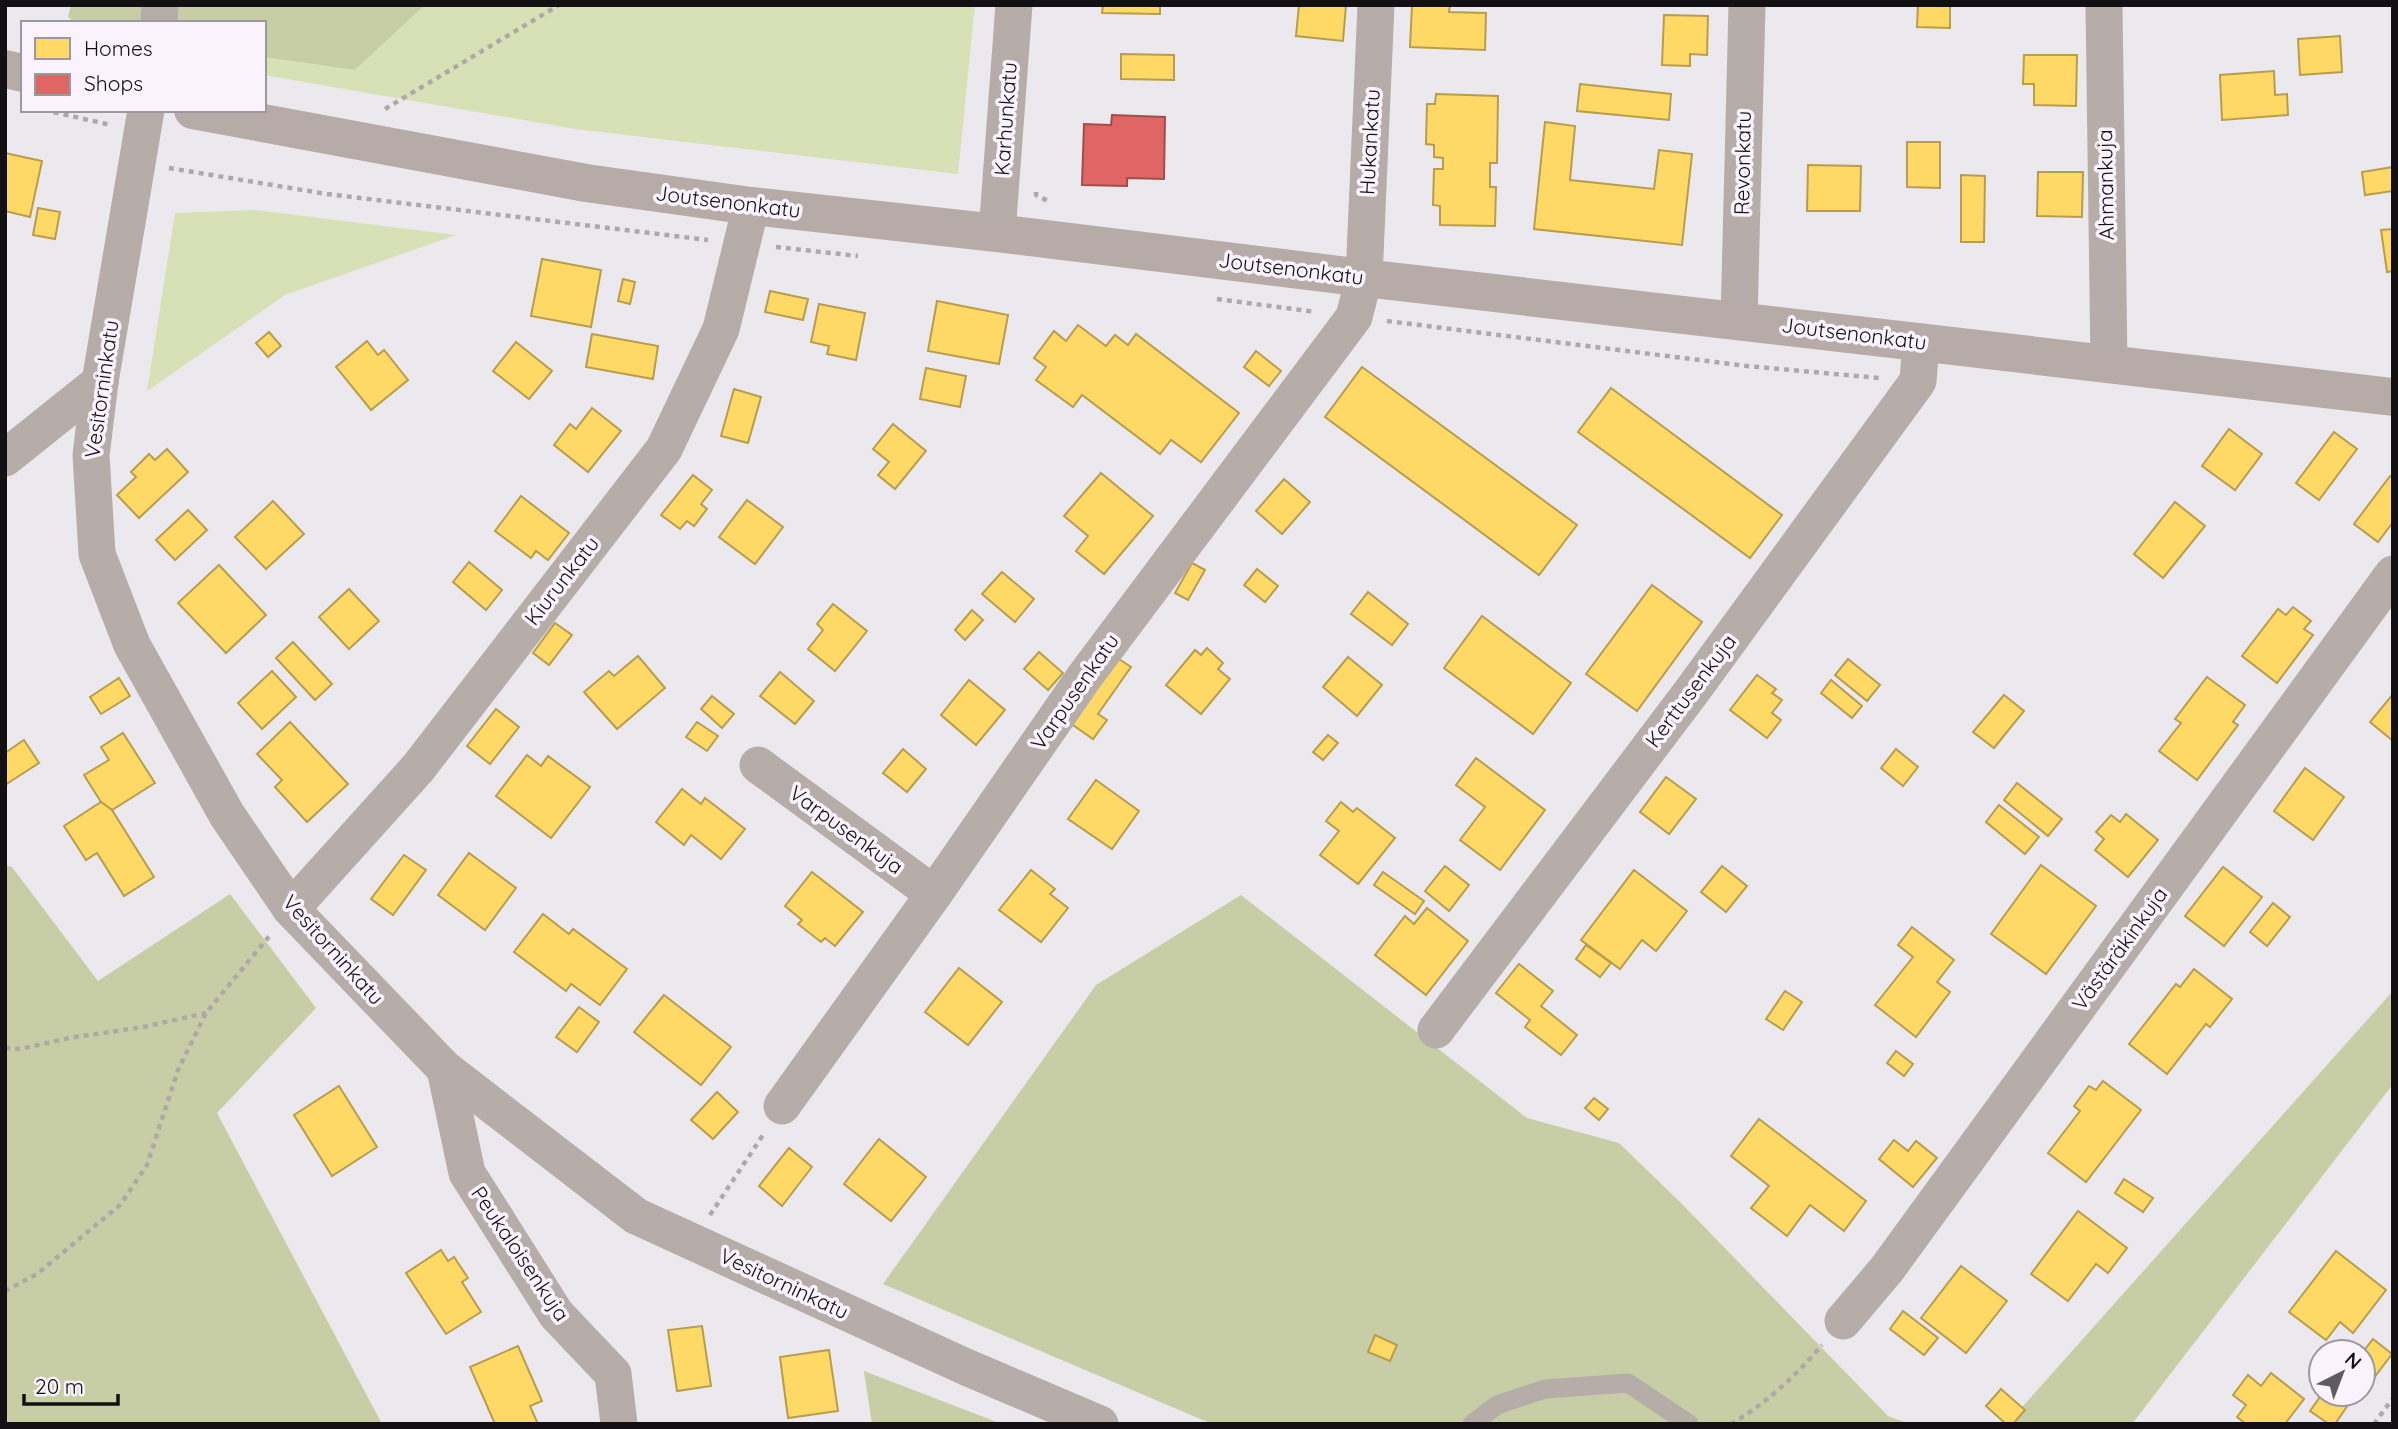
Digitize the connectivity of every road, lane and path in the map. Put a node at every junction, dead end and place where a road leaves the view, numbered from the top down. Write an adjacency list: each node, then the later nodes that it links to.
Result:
1 (559, 5): 9 (path)
2 (1014, 5): 12 (street, Karhunkatu)
3 (1376, 5): 14 (street, Hukankatu)
4 (1747, 5): 15 (street, Revonkatu)
5 (2104, 5): 17 (street, Ahmankuja)
6 (53, 112): 8 (path)
7 (204, 112): 9 (main road, Joutsenonkatu)
8 (129, 114): 18 (street, Vesitorninkatu)
9 (335, 137): 11 (main road, Joutsenonkatu)
10 (1037, 182): 13 (path)
11 (751, 206): 12 (main road, Joutsenonkatu); 24 (street, Kiurunkatu)
12 (997, 233): 13 (main road, Joutsenonkatu)
13 (1068, 242): 14 (main road, Joutsenonkatu)
14 (1364, 278): 15 (main road, Joutsenonkatu); 23 (street, Varpusenkatu)
15 (1740, 321): 16 (main road, Joutsenonkatu)
16 (1921, 342): 17 (main road, Joutsenonkatu); 26 (street, Kerttusenkuja)
17 (2109, 364): 19 (main road, Joutsenonkatu)
18 (100, 382): 20 (street); 24 (street, Vesitorninkatu)
19 (2393, 397)
20 (12, 442)
21 (2393, 574): 32 (street, Västäräkinkuja)
22 (758, 765): 23 (street, Varpusenkuja)
23 (934, 894): 29 (street, Varpusenkatu)
24 (291, 909): 25 (path); 28 (street, Vesitorninkatu)
25 (206, 1013): 27 (path); 31 (path)
26 (1436, 1030)
27 (5, 1048)
28 (445, 1069): 30 (street, Vesitorninkatu); 34 (street, Peukaloisenkuja)
29 (782, 1106): 30 (path)
30 (692, 1242): 35 (street, Vesitorninkatu)
31 (5, 1290)
32 (1843, 1321): 38 (path)
33 (2393, 1398): 39 (path)
34 (620, 1424)
35 (1100, 1424)
36 (1472, 1424): 37 (lane)
37 (1689, 1424)
38 (1731, 1424)
39 (2374, 1424)

